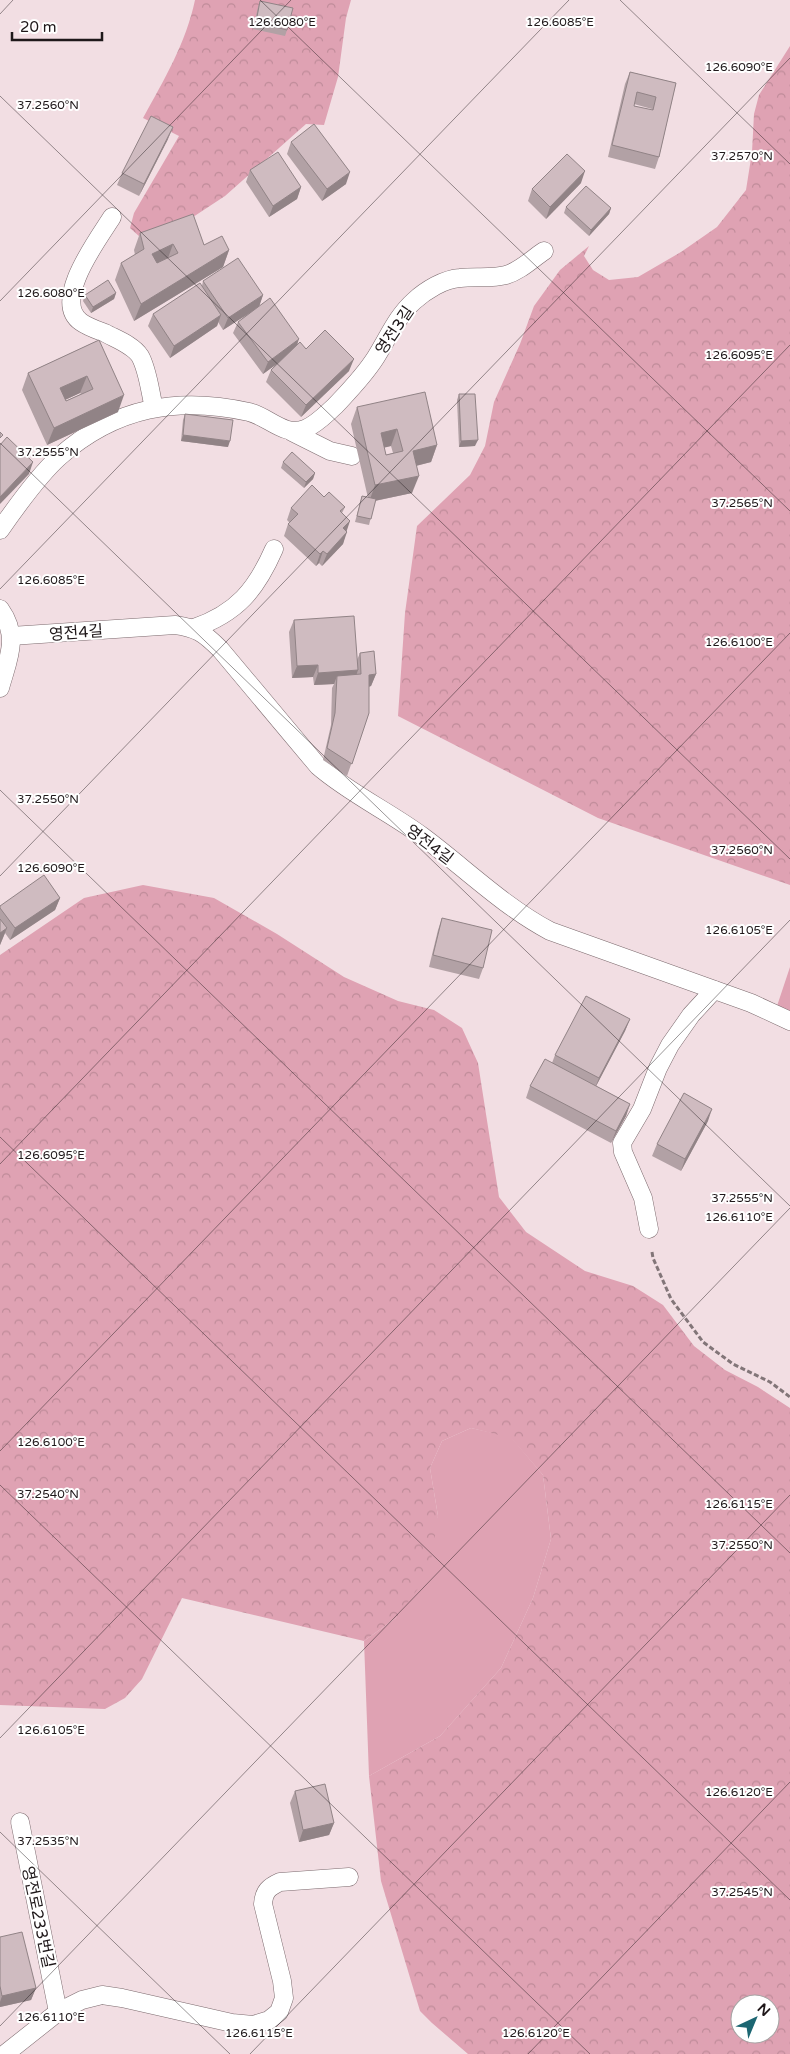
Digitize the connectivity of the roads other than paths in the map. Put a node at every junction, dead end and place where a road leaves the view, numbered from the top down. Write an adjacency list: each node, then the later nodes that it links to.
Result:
1 (112, 217): 3 (lane)
2 (544, 250): 4 (lane, 영전3길)
3 (154, 408): 4 (lane); 6 (lane)
4 (292, 432): 5 (lane)
5 (352, 456)
6 (0, 530)
7 (274, 549): 9 (lane, 영전4길)
8 (0, 609): 10 (lane)
9 (194, 628): 10 (lane, 영전4길); 12 (lane, 영전4길)
10 (11, 636): 11 (lane)
11 (0, 688)
12 (714, 990): 13 (lane, 영전4길); 14 (lane)
13 (790, 1021)
14 (649, 1229)
15 (20, 1822): 17 (lane, 영전로233번길)
16 (349, 1877): 17 (lane)
17 (58, 2012): 18 (lane)
18 (5, 2054)

